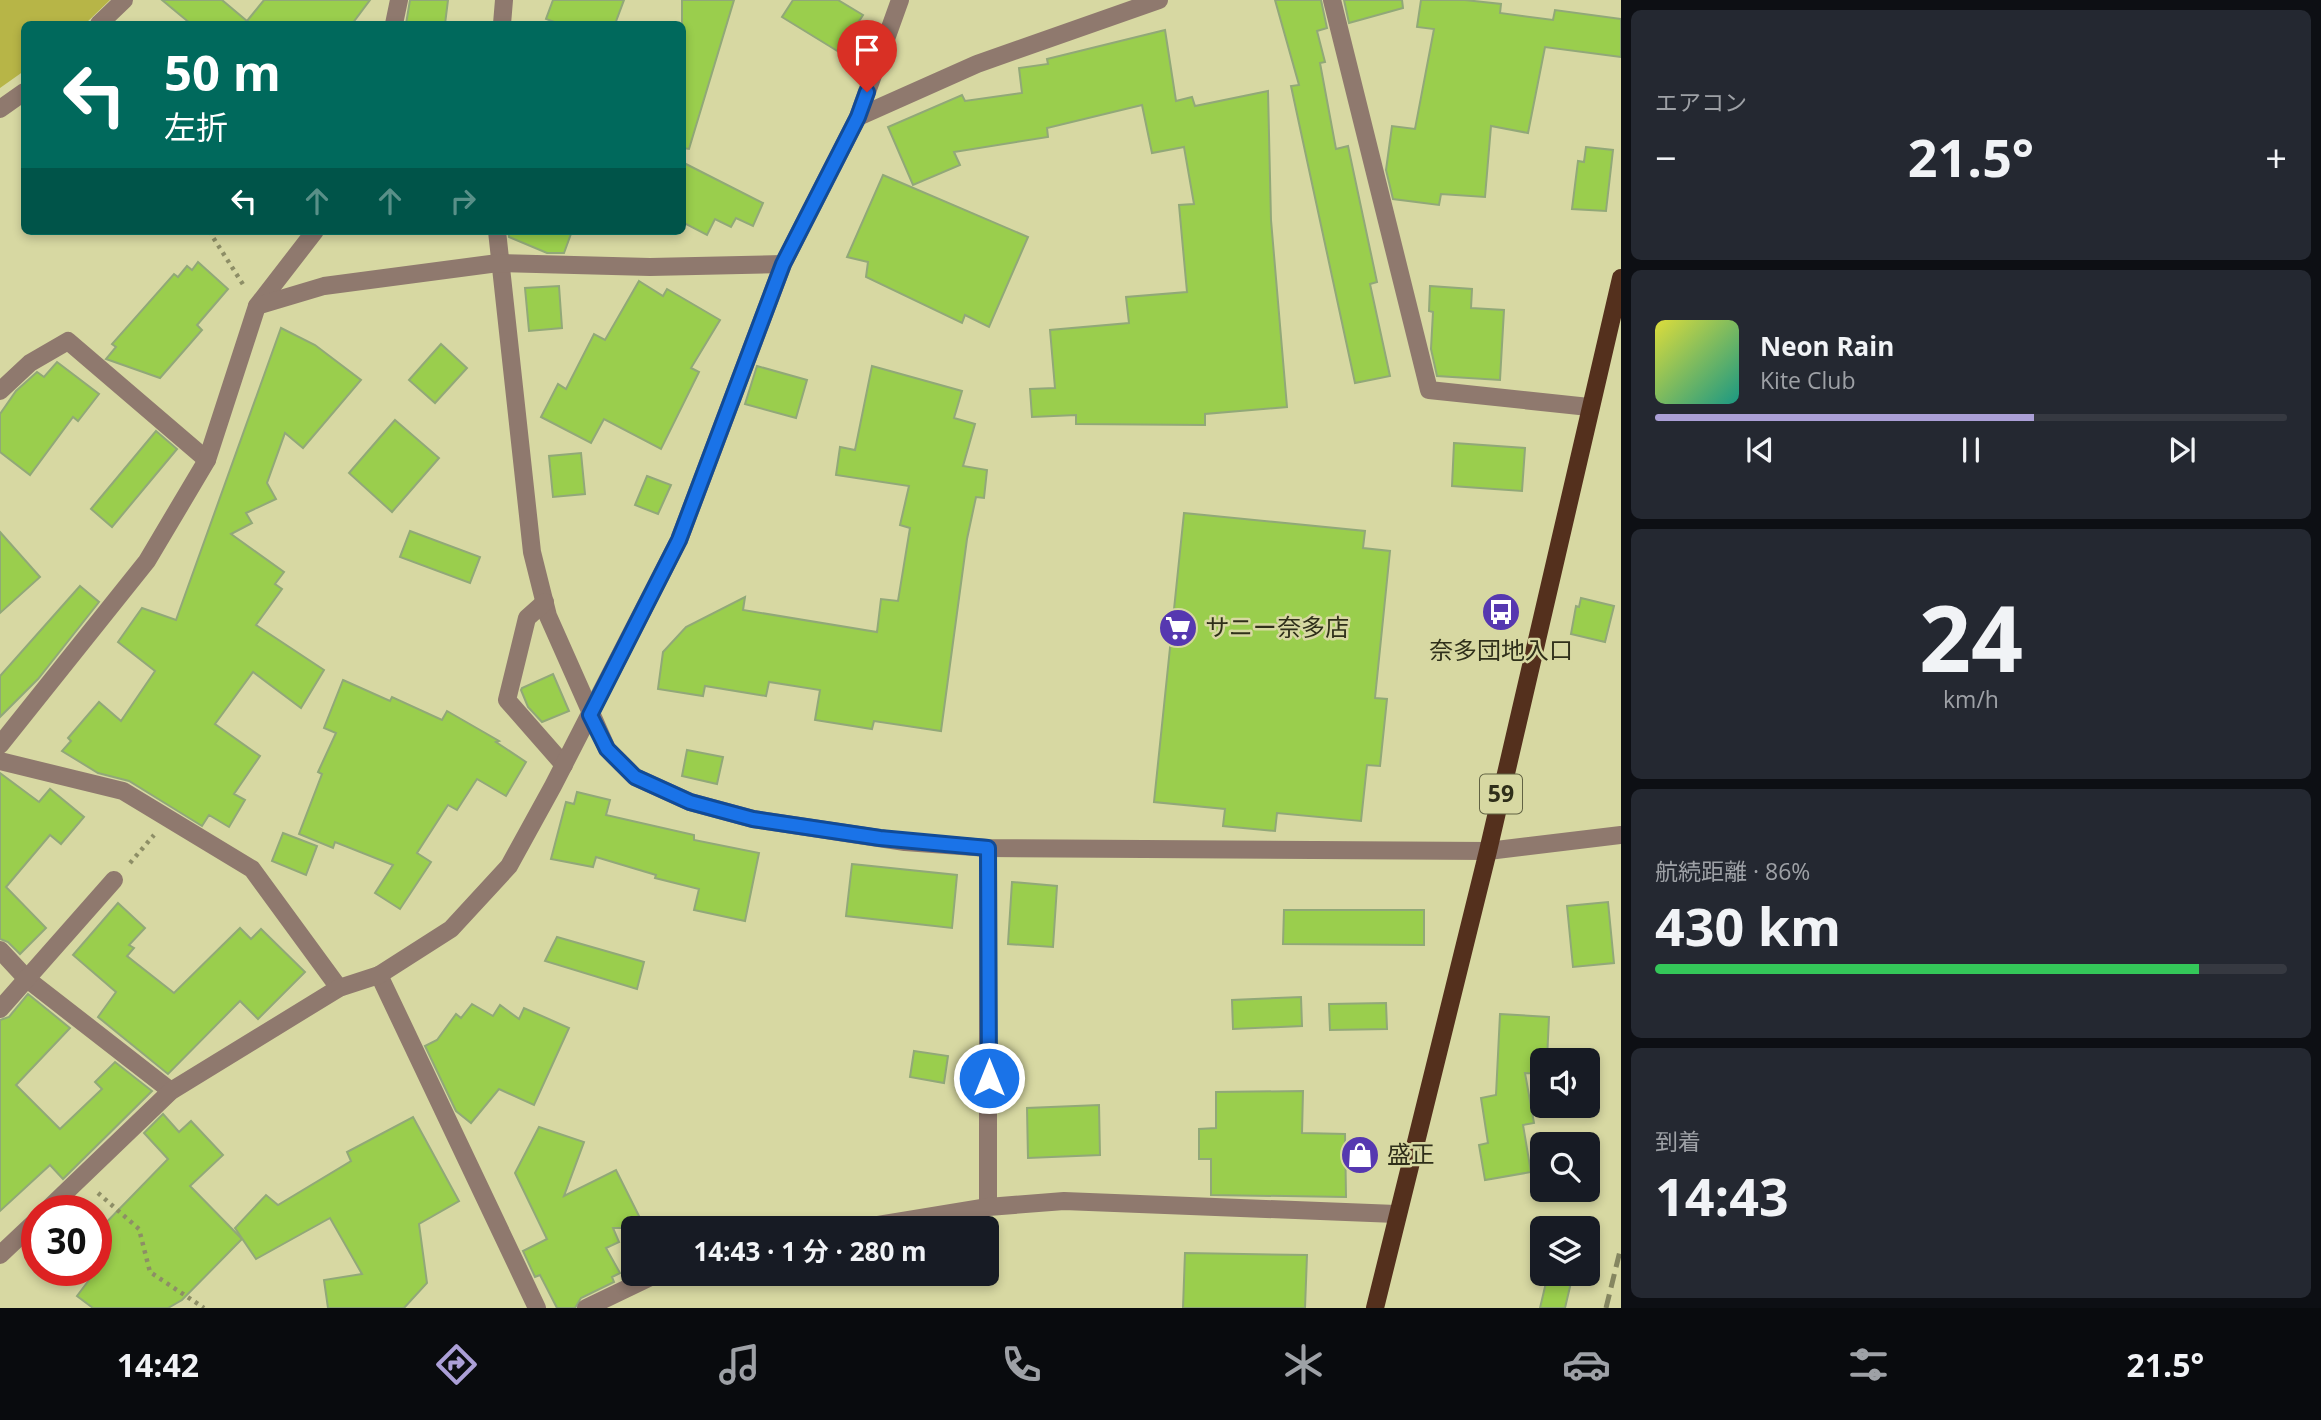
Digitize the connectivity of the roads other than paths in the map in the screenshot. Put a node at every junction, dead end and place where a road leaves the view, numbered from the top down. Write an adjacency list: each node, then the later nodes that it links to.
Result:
1 (124, 0): 7 (street)
2 (399, 0): 8 (street)
3 (504, 0): 9 (street)
4 (900, 0): 12 (street)
5 (1159, 0): 12 (street)
6 (1332, 0): 20 (street)
7 (102, 21)
8 (395, 21)
9 (502, 21)
10 (21, 94): 11 (street)
11 (0, 109)
12 (858, 117): 16 (street)
13 (312, 235): 18 (street)
14 (497, 235): 15 (street)
15 (499, 263): 16 (street); 18 (street); 22 (street)
16 (783, 264): 23 (street)
17 (1621, 278): 20 (main road, 59)
18 (257, 306): 21 (street)
19 (0, 391): 21 (street)
20 (1589, 407): 29 (main road, 59)
21 (208, 460): 24 (street)
22 (545, 602): 23 (street); 26 (street)
23 (590, 715): 26 (street); 28 (street)
24 (0, 745)
25 (0, 761): 34 (street)
26 (564, 765): 32 (street)
27 (1621, 835): 29 (street)
28 (988, 848): 29 (street); 38 (street)
29 (1488, 851): 39 (main road, 59)
30 (114, 880): 33 (street)
31 (0, 950): 33 (street)
32 (379, 975): 34 (street); 44 (street)
33 (27, 979): 35 (street); 36 (street)
34 (339, 988): 36 (street)
35 (0, 1009)
36 (171, 1091): 37 (street)
37 (62, 1195)
38 (988, 1207): 39 (street); 40 (street)
39 (1396, 1214): 46 (main road, 59)
40 (933, 1216)
41 (21, 1235): 42 (street)
42 (0, 1254)
43 (632, 1286): 45 (street)
44 (537, 1308)
45 (586, 1308)
46 (1375, 1308)

